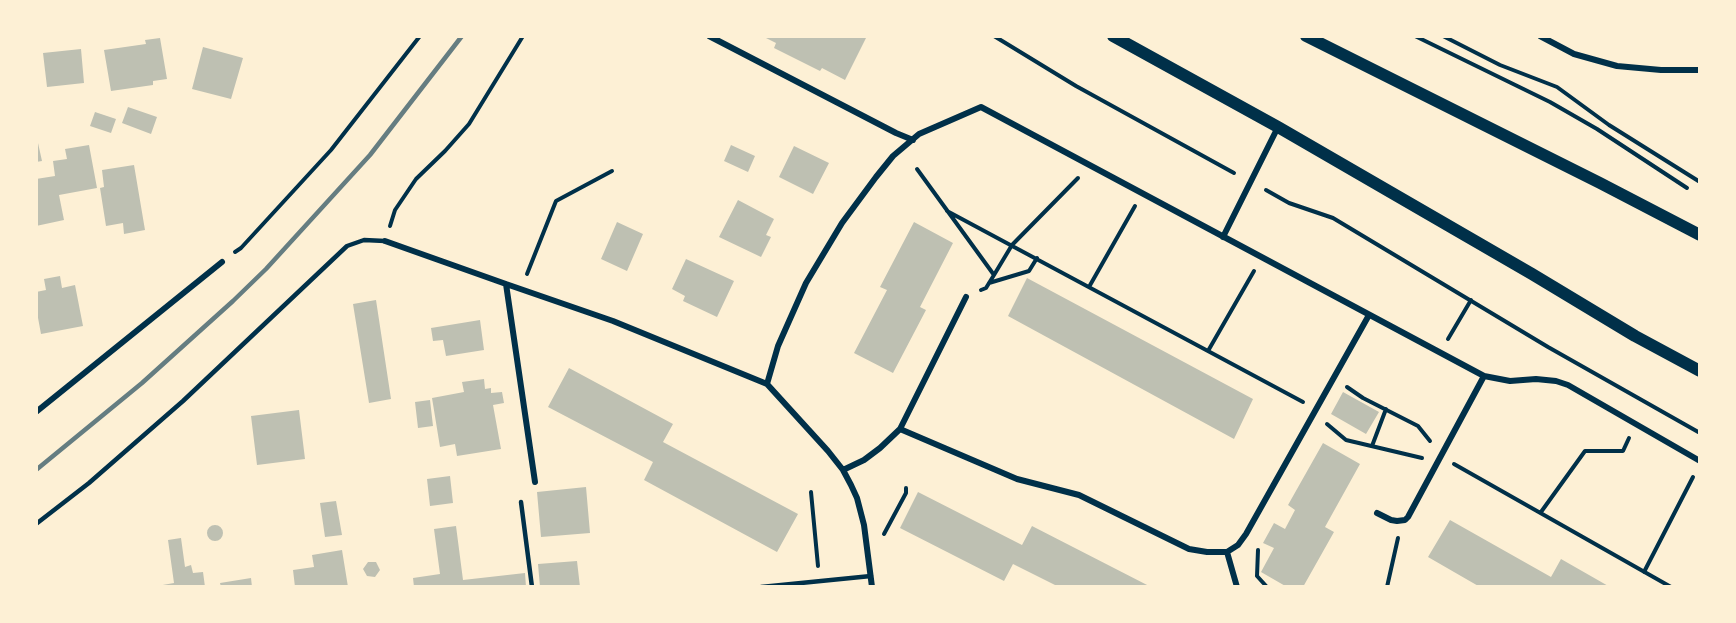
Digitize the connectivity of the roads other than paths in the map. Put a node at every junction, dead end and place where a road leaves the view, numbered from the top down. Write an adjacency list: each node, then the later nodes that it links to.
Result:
1 (709, 36): 7 (street)
2 (1113, 36): 6 (main road)
3 (1540, 36): 5 (street)
4 (1313, 38): 8 (main road)
5 (1700, 70)
6 (1278, 127): 9 (street); 15 (main road)
7 (913, 140): 9 (street); 17 (street)
8 (1700, 235)
9 (1223, 237): 14 (street)
10 (385, 241): 12 (street); 25 (lane)
11 (222, 262): 18 (street)
12 (506, 284): 17 (street); 22 (street)
13 (966, 297): 19 (street)
14 (1369, 315): 16 (street); 26 (street)
15 (1700, 371)
16 (1484, 376): 20 (street); 24 (street)
17 (767, 384): 21 (street)
18 (36, 412)
19 (900, 429): 21 (street); 26 (street)
20 (1700, 461)
21 (843, 470): 27 (street)
22 (535, 482)
23 (521, 502): 28 (lane)
24 (1377, 513)
25 (36, 524)
26 (1227, 552): 31 (street)
27 (871, 576): 29 (lane); 30 (street)
28 (532, 587)
29 (761, 587)
30 (872, 587)
31 (1237, 587)

